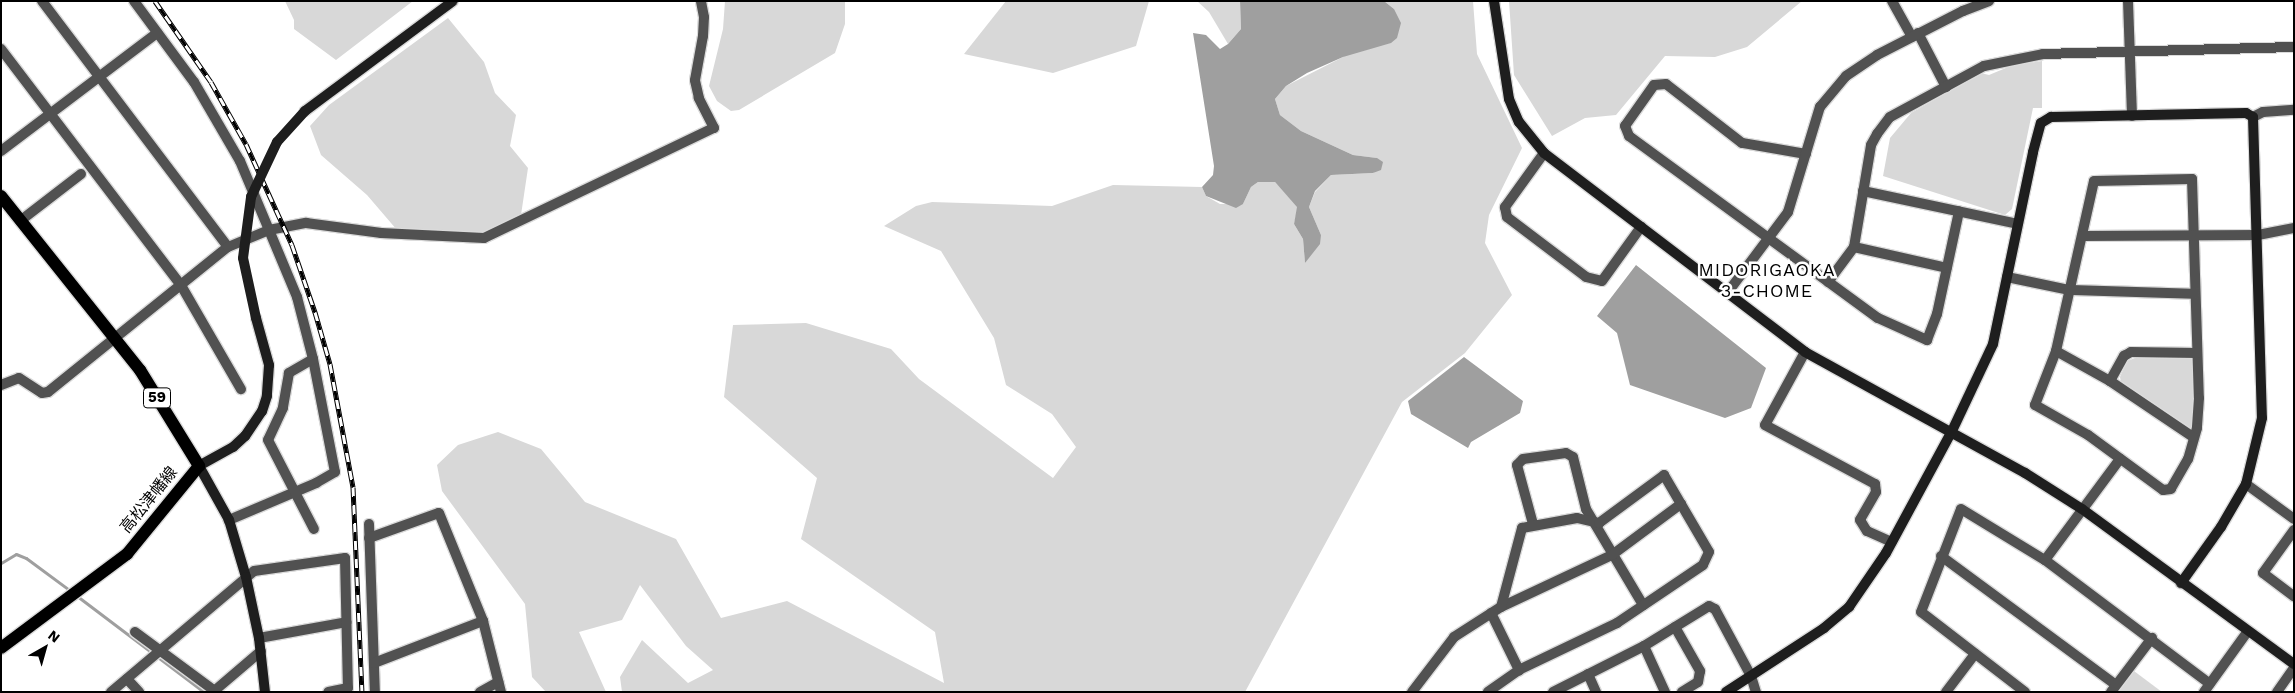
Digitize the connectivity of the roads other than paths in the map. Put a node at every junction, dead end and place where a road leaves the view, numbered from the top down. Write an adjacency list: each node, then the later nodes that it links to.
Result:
1 (42, 1): 14 (street)
2 (134, 1): 9 (street)
3 (453, 1): 56 (street, bridge)
4 (701, 1): 31 (street)
5 (1494, 1): 21 (street)
6 (1892, 1): 10 (street)
7 (1989, 1): 10 (street)
8 (2128, 1): 13 (street)
9 (157, 33): 14 (street); 31 (street)
10 (1915, 35): 15 (street); 22 (street)
11 (2294, 47): 13 (street)
12 (1, 49): 17 (street)
13 (2130, 52): 15 (street); 18 (street)
14 (99, 77): 17 (street); 36 (street)
15 (1946, 87): 24 (street)
16 (2294, 110): 19 (street)
17 (50, 114): 20 (street); 41 (street)
18 (2132, 116): 19 (street); 28 (street)
19 (2253, 117): 33 (street)
20 (1, 151)
21 (1544, 153): 29 (street); 29 (street)
22 (1806, 154): 35 (street); 35 (street)
23 (81, 174): 27 (street)
24 (1863, 191): 26 (street); 37 (street)
25 (1, 196): 27 (main road, 高松津幡線 / 59)
26 (1959, 211): 28 (street); 38 (street)
27 (20, 221): 45 (main road, 高松津幡線 / 59)
28 (2018, 224): 39 (street)
29 (1641, 227): 43 (street)
30 (2294, 228): 33 (street)
31 (269, 230): 36 (street); 49 (street)
32 (2194, 235): 33 (street); 34 (street); 34 (street); 44 (street)
33 (2258, 235): 57 (street)
34 (2082, 236): 42 (street)
35 (1768, 239): 40 (street); 43 (street)
36 (228, 247): 41 (street)
37 (1854, 247): 38 (street); 40 (street)
38 (1946, 268): 40 (street)
39 (2007, 277): 42 (street); 53 (street)
40 (1828, 282)
41 (182, 287): 45 (street); 52 (street)
42 (2069, 290): 44 (street); 46 (street)
43 (1728, 292): 47 (street)
44 (2195, 294): 48 (street)
45 (114, 338): 51 (street); 56 (main road, 高松津幡線 / 59)
46 (2056, 351): 50 (street); 55 (street)
47 (1805, 352): 53 (street); 69 (street)
48 (2197, 353): 50 (street); 54 (street)
49 (313, 358): 58 (street); 58 (street)
50 (2110, 380): 54 (street)
51 (1, 385)
52 (241, 389)
53 (1951, 433): 60 (street); 69 (street)
54 (2193, 437): 55 (street)
55 (2120, 458): 60 (street)
56 (199, 466): 63 (street); 87 (main road, 高松津幡線)
57 (2246, 484): 62 (street); 74 (street)
58 (295, 492): 63 (street); 66 (street)
59 (1681, 504): 61 (street); 70 (street); 76 (street)
60 (2082, 509): 72 (street); 74 (street)
61 (1593, 519): 65 (street); 65 (street); 70 (street)
62 (2294, 519)
63 (229, 520): 73 (street)
64 (369, 524): 68 (street)
65 (1533, 524): 77 (street)
66 (314, 530)
67 (2294, 530): 75 (street)
68 (369, 538): 79 (street); 91 (street)
69 (1892, 542): 96 (street)
70 (1612, 555): 76 (street); 77 (street)
71 (1941, 556): 72 (street); 90 (street); 99 (street)
72 (2045, 560): 85 (street)
73 (246, 577): 80 (street); 84 (street); 89 (street)
74 (2181, 583): 82 (street)
75 (2294, 596)
76 (1643, 605): 94 (street)
77 (1501, 607): 78 (street)
78 (1491, 613): 94 (street); 108 (street)
79 (483, 621): 91 (street); 98 (street)
80 (347, 622): 84 (street); 105 (street)
81 (1675, 627): 86 (street); 96 (street); 113 (street)
82 (2248, 631): 92 (street); 100 (street)
83 (135, 632): 89 (street)
84 (259, 638): 88 (street)
85 (2152, 638): 99 (street); 100 (street)
86 (1644, 646): 95 (street); 112 (street)
87 (1, 648)
88 (261, 651): 101 (street); 104 (street)
89 (157, 654): 97 (street); 101 (street)
90 (1975, 654): 116 (street); 117 (street)
91 (374, 663): 106 (street)
92 (2294, 664)
93 (2294, 668): 118 (street)
94 (1519, 670): 109 (street)
95 (1588, 674): 110 (street); 111 (street)
96 (1751, 676): 114 (street); 115 (street)
97 (127, 679): 102 (street); 103 (street)
98 (500, 687): 107 (street)
99 (2114, 688)
100 (2207, 688)
101 (215, 691)
102 (111, 692)
103 (139, 692)
104 (265, 692)
105 (328, 692)
106 (375, 692)
107 (480, 692)
108 (1412, 692)
109 (1488, 692)
110 (1553, 692)
111 (1596, 692)
112 (1665, 692)
113 (1682, 692)
114 (1726, 692)
115 (1756, 692)
116 (1946, 692)
117 (2025, 692)
118 (2277, 692)

